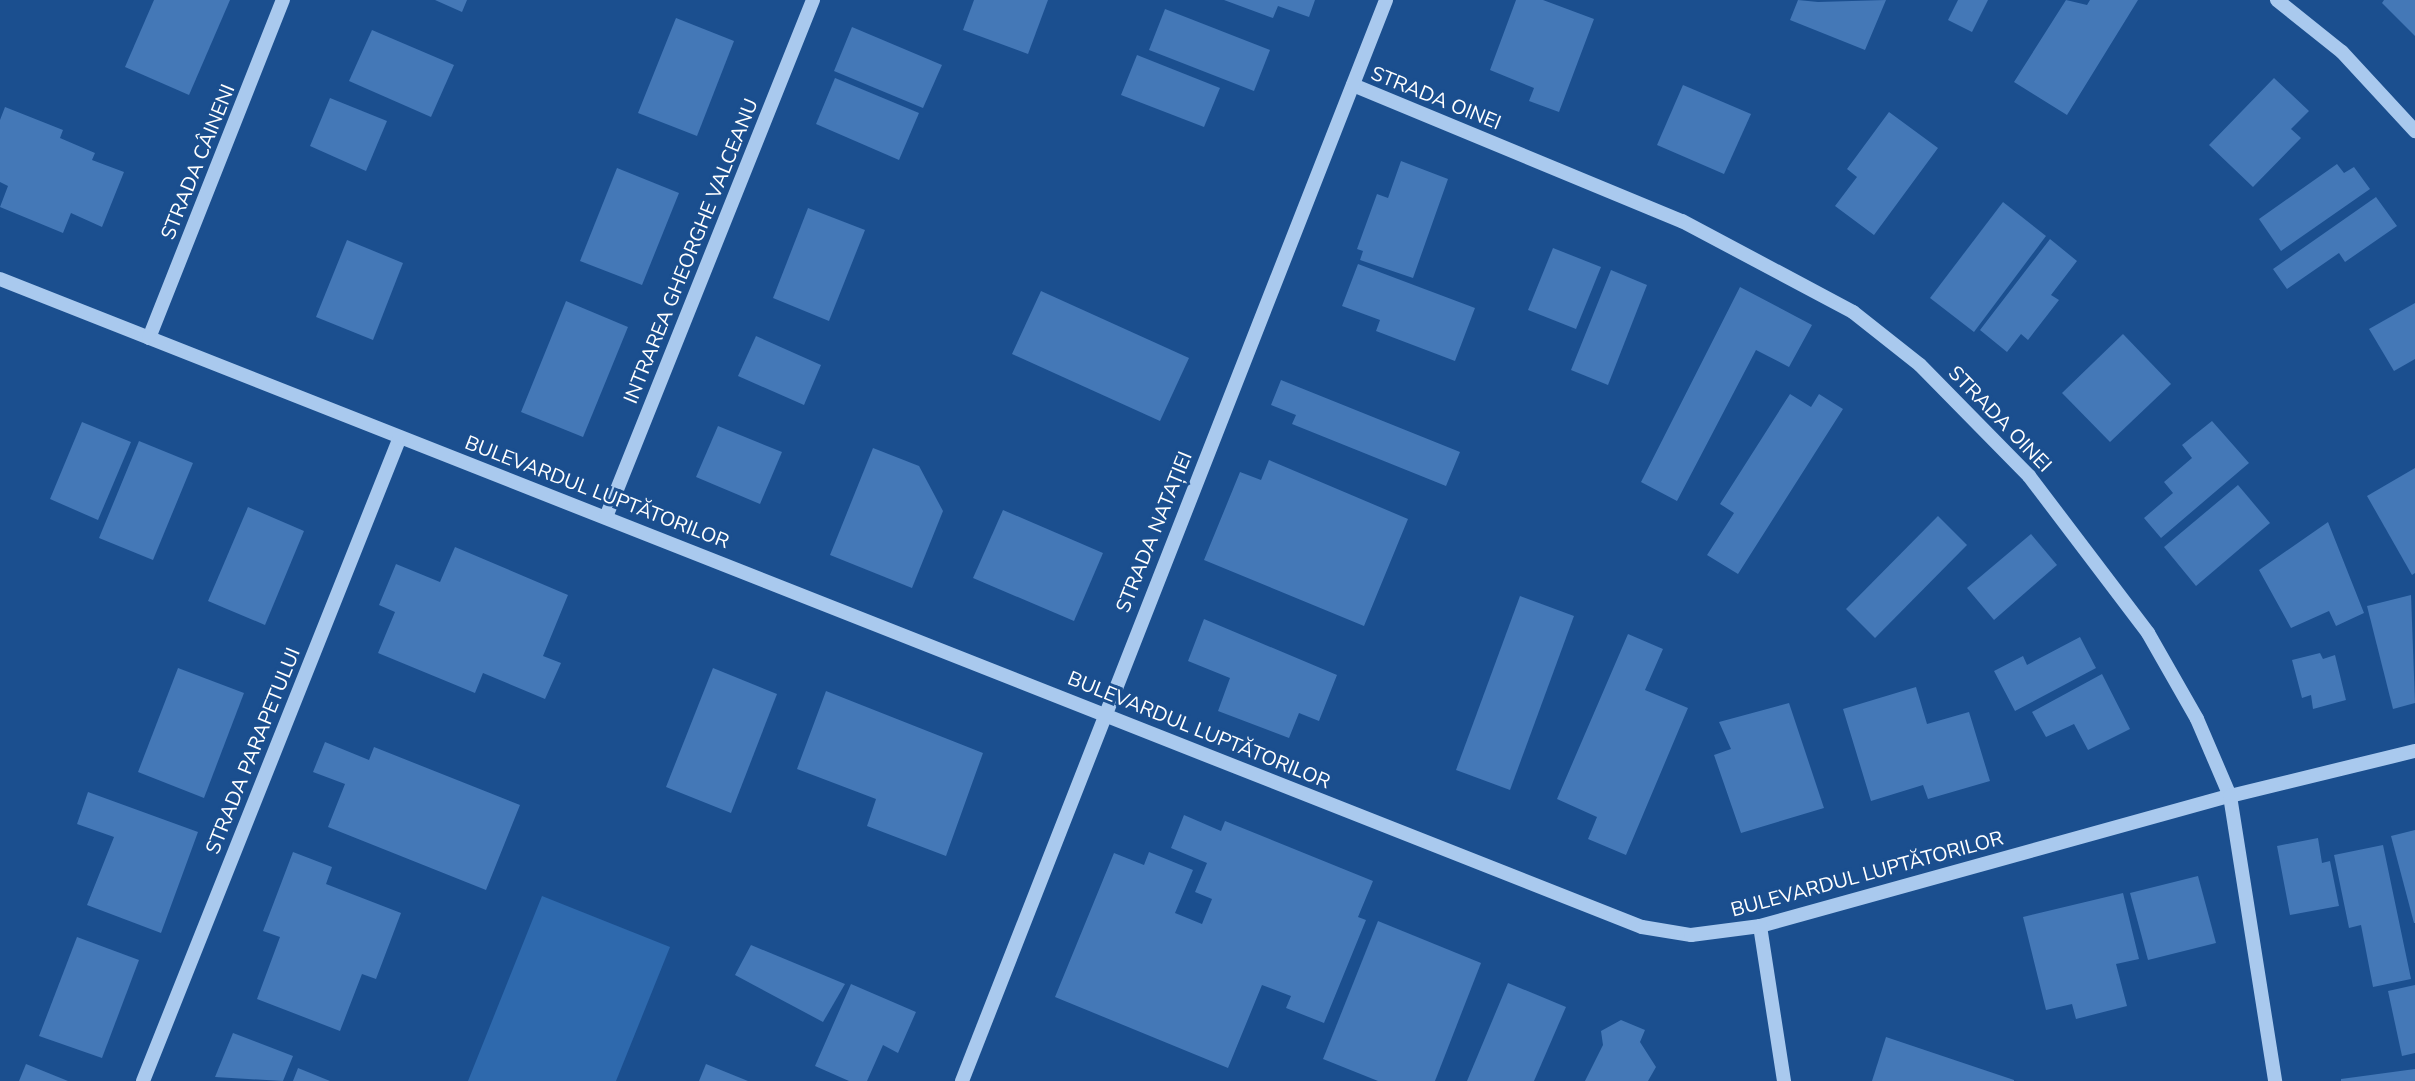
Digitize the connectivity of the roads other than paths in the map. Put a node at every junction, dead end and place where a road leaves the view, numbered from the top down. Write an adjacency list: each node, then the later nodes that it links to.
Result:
1 (283, 0): 8 (street, STRADA CÂINENI)
2 (813, 0): 10 (street, INTRAREA GHEORGHE VALCEANU)
3 (1386, 0): 5 (street, STRADA NATAȚIEI)
4 (2277, 0): 6 (street)
5 (1353, 85): 11 (street, STRADA NATAȚIEI); 13 (street, STRADA OINEI)
6 (2415, 131)
7 (0, 279): 8 (street, BULEVARDUL LUPTĂTORILOR)
8 (149, 338): 9 (street, BULEVARDUL LUPTĂTORILOR)
9 (400, 437): 10 (street, BULEVARDUL LUPTĂTORILOR); 15 (street, STRADA PARAPETULUI)
10 (606, 517): 11 (street, BULEVARDUL LUPTĂTORILOR)
11 (1103, 714): 14 (street, BULEVARDUL LUPTĂTORILOR); 16 (street, STRADA NATAȚIEI)
12 (2415, 751): 13 (street, BULEVARDUL LUPTĂTORILOR)
13 (2230, 796): 14 (street, BULEVARDUL LUPTĂTORILOR); 18 (street, STRADA OINEI)
14 (1760, 926): 17 (street)
15 (143, 1081)
16 (962, 1081)
17 (1784, 1081)
18 (2275, 1081)

